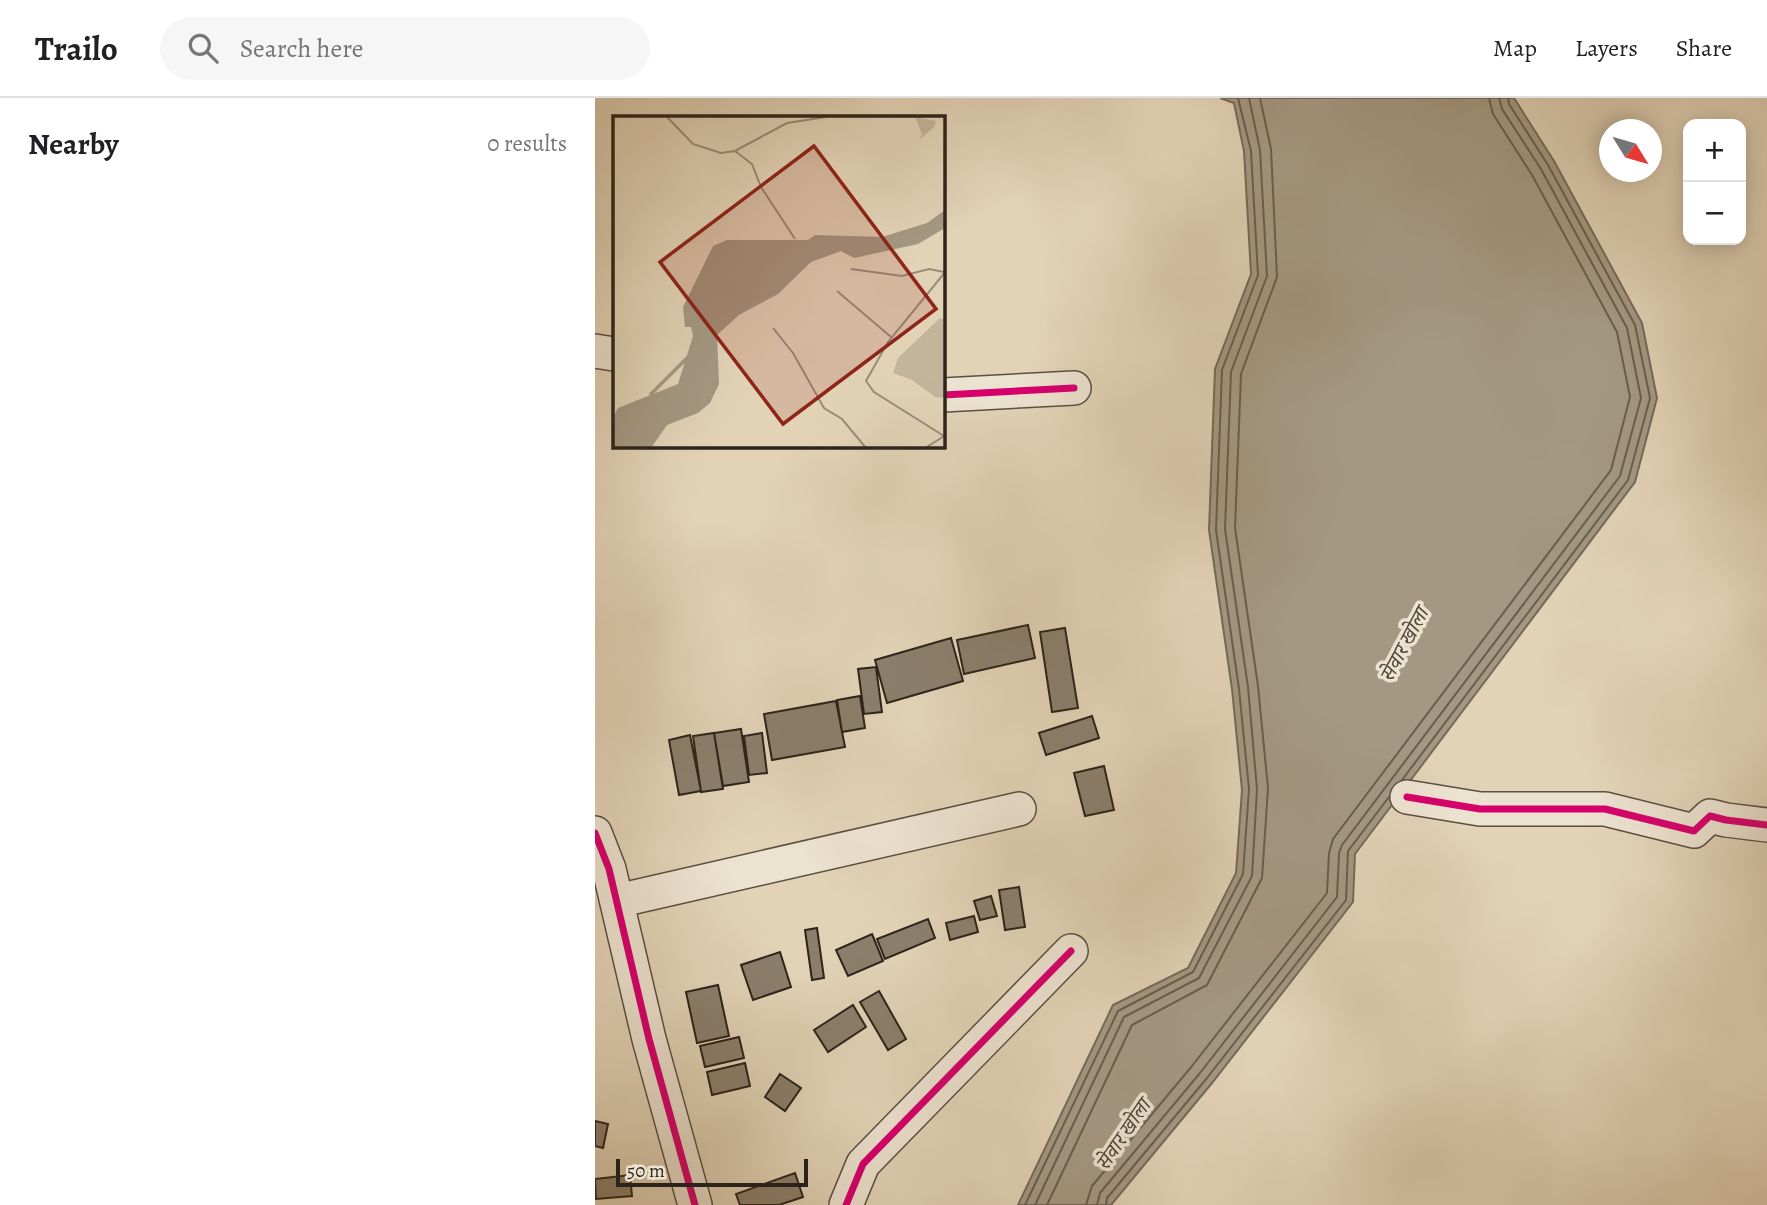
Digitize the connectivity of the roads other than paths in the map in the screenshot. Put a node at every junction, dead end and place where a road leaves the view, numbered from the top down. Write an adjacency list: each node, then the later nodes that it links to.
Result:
1 (595, 351): 2 (street)
2 (613, 354)
3 (1075, 388): 4 (street)
4 (945, 395)
5 (1407, 797): 7 (street)
6 (1019, 809): 9 (street)
7 (1767, 825)
8 (595, 833): 9 (street)
9 (617, 901): 11 (street)
10 (1072, 951): 12 (street)
11 (695, 1205)
12 (846, 1205)

